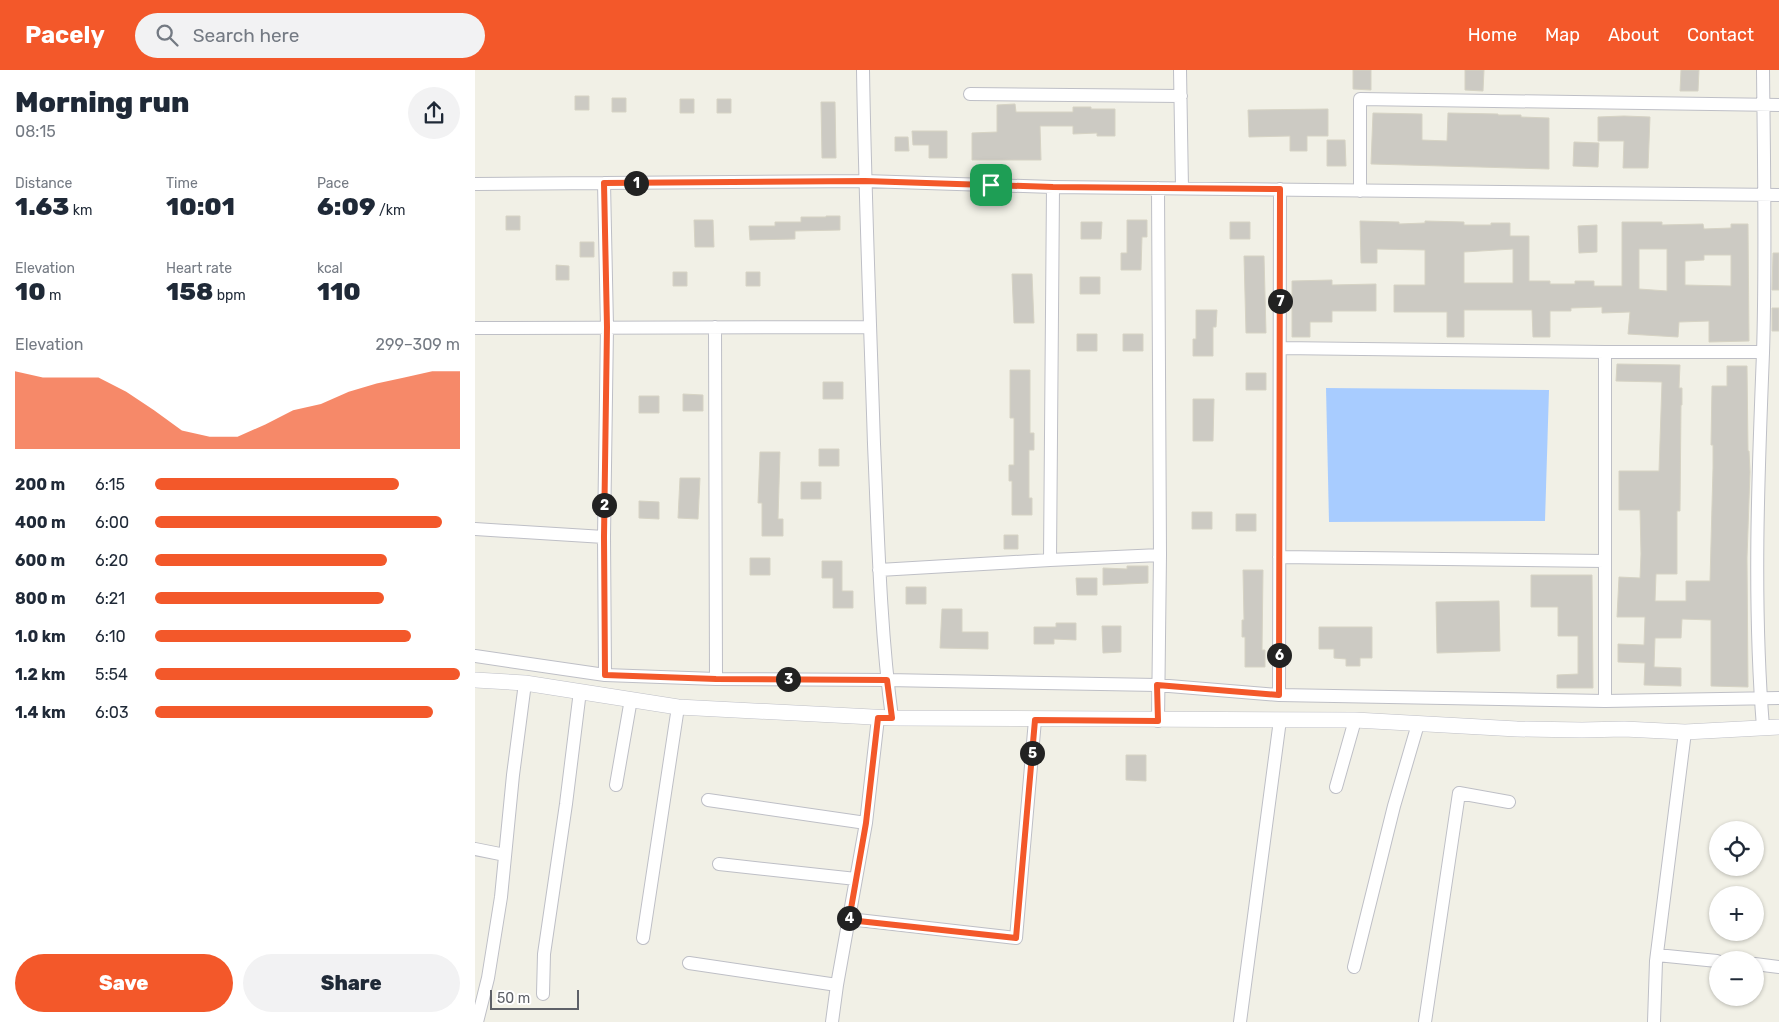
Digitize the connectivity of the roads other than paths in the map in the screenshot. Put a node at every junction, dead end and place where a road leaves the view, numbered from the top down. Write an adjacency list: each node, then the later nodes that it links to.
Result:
1 (863, 70): 8 (street)
2 (1180, 70): 5 (street)
3 (1763, 70): 6 (street)
4 (969, 94): 5 (street)
5 (1181, 96): 13 (street)
6 (1763, 105): 7 (street); 15 (street); 16 (street)
7 (1779, 105)
8 (865, 181): 9 (street); 11 (street); 20 (street)
9 (604, 183): 10 (street); 18 (street)
10 (475, 184)
11 (1053, 187): 12 (street); 29 (street)
12 (1158, 188): 13 (street); 27 (street)
13 (1182, 188): 14 (street)
14 (1280, 189): 15 (street); 22 (street)
15 (1360, 191): 16 (street)
16 (1765, 195): 17 (street); 24 (street)
17 (1779, 195)
18 (607, 327): 19 (street); 21 (street); 26 (street)
19 (715, 327): 20 (street); 34 (street)
20 (870, 327): 31 (street)
21 (475, 328)
22 (1280, 348): 23 (street); 28 (street)
23 (1605, 352): 24 (street); 30 (street)
24 (1763, 352): 41 (street)
25 (475, 529): 26 (street)
26 (604, 537): 33 (street)
27 (1160, 555): 29 (street); 38 (street)
28 (1279, 557): 30 (street); 40 (street)
29 (1050, 560): 31 (street)
30 (1605, 561): 44 (street)
31 (879, 570): 36 (street)
32 (475, 656): 33 (street)
33 (605, 675): 34 (street)
34 (716, 679): 36 (street)
35 (475, 680): 37 (street)
36 (887, 680): 38 (street); 46 (street)
37 (525, 683): 39 (street); 61 (street)
38 (1157, 685): 40 (street); 50 (street)
39 (580, 691): 43 (street); 73 (street)
40 (1279, 695): 44 (street)
41 (1760, 697): 42 (street); 44 (street); 52 (street)
42 (1779, 698)
43 (631, 699): 45 (street); 55 (street)
44 (1605, 701)
45 (678, 707): 46 (street); 65 (street)
46 (885, 718): 47 (street); 59 (street)
47 (1035, 720): 50 (street); 64 (street)
48 (1280, 720): 49 (street); 50 (street); 77 (street)
49 (1355, 720): 51 (street); 56 (street)
50 (1158, 721)
51 (1418, 724): 54 (street); 70 (street)
52 (1763, 727): 53 (street); 54 (street)
53 (1779, 727)
54 (1685, 732): 66 (street)
55 (616, 784)
56 (1336, 787)
57 (708, 800): 59 (street)
58 (1509, 802): 78 (street)
59 (866, 823): 63 (street)
60 (475, 848): 61 (street)
61 (505, 855): 74 (street)
62 (719, 864): 63 (street)
63 (856, 879): 64 (street)
64 (849, 920): 72 (street)
65 (643, 938)
66 (1657, 955): 67 (street); 79 (street)
67 (1709, 960)
68 (689, 962): 72 (street)
69 (1764, 965): 71 (street)
70 (1354, 967)
71 (1779, 967)
72 (837, 986): 76 (street)
73 (543, 994)
74 (479, 1000): 75 (street)
75 (477, 1022)
76 (832, 1022)
77 (1241, 1022)
78 (1425, 1022)
79 (1654, 1022)

